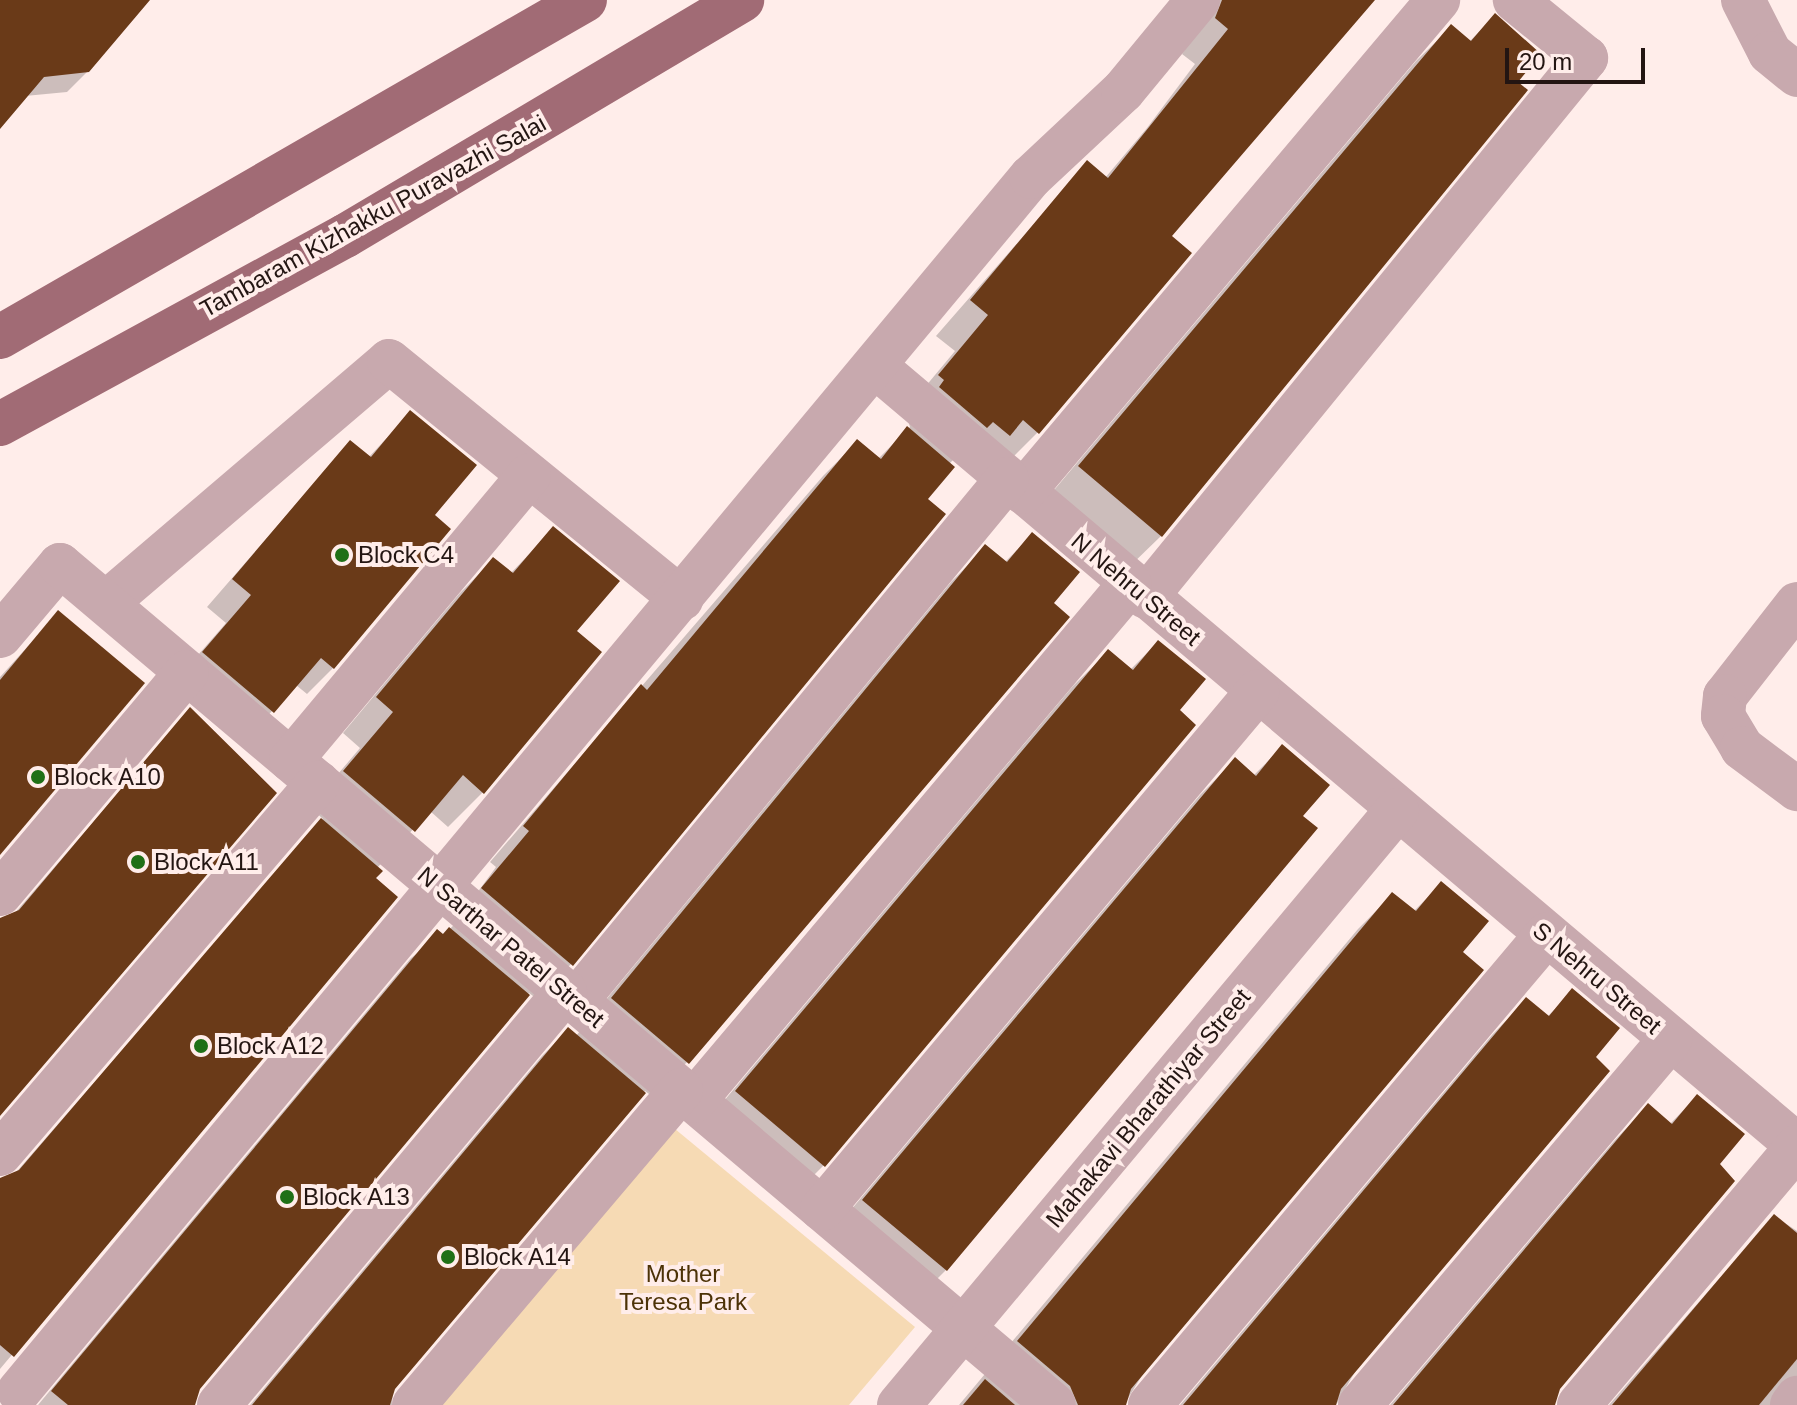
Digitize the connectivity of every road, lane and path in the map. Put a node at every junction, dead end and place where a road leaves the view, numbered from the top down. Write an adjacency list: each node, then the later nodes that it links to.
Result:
1 (585, 0): 8 (main road)
2 (742, 0): 10 (main road, Tambaram Kizhakku Puravazhi Salai)
3 (1198, 0): 9 (street)
4 (1438, 0): 12 (street)
5 (1515, 0): 13 (street)
6 (1743, 0): 7 (street)
7 (1783, 64)
8 (0, 337)
9 (876, 367): 12 (street, N Nehru Street); 14 (street)
10 (0, 424)
11 (529, 475): 14 (street); 15 (street); 20 (street)
12 (1015, 486): 13 (street, N Nehru Street); 26 (street)
13 (1138, 590): 19 (street, N Nehru Street); 28 (street)
14 (682, 599): 23 (street)
15 (106, 603): 17 (street, N Sarthar Patel Street); 18 (street, N Sarthar Patel Street)
16 (1797, 604): 21 (street)
17 (0, 636)
18 (187, 672): 20 (street, N Sarthar Patel Street); 24 (street)
19 (1257, 692): 22 (street, N Nehru Street); 31 (street)
20 (304, 771): 23 (street, N Sarthar Patel Street); 30 (street)
21 (1797, 789)
22 (1397, 810): 25 (street, S Nehru Street); 32 (street, Mahakavi Bharathiyar Street)
23 (440, 886): 26 (street, N Sarthar Patel Street); 33 (street)
24 (0, 894)
25 (1546, 935): 27 (street, S Nehru Street); 39 (street)
26 (570, 996): 28 (street, N Sarthar Patel Street); 35 (street)
27 (1670, 1039): 29 (street, S Nehru Street); 40 (street)
28 (687, 1096): 31 (street, N Sarthar Patel Street); 36 (street)
29 (1797, 1146): 41 (street)
30 (0, 1154)
31 (822, 1209): 32 (street, N Sarthar Patel Street)
32 (963, 1329): 37 (street, Mahakavi Bharathiyar Street); 38 (street, N Sarthar Patel Street)
33 (18, 1390)
34 (1797, 1398): 42 (street)
35 (219, 1405)
36 (414, 1405)
37 (899, 1405)
38 (1054, 1405)
39 (1150, 1405)
40 (1360, 1405)
41 (1579, 1405)
42 (1792, 1405)

